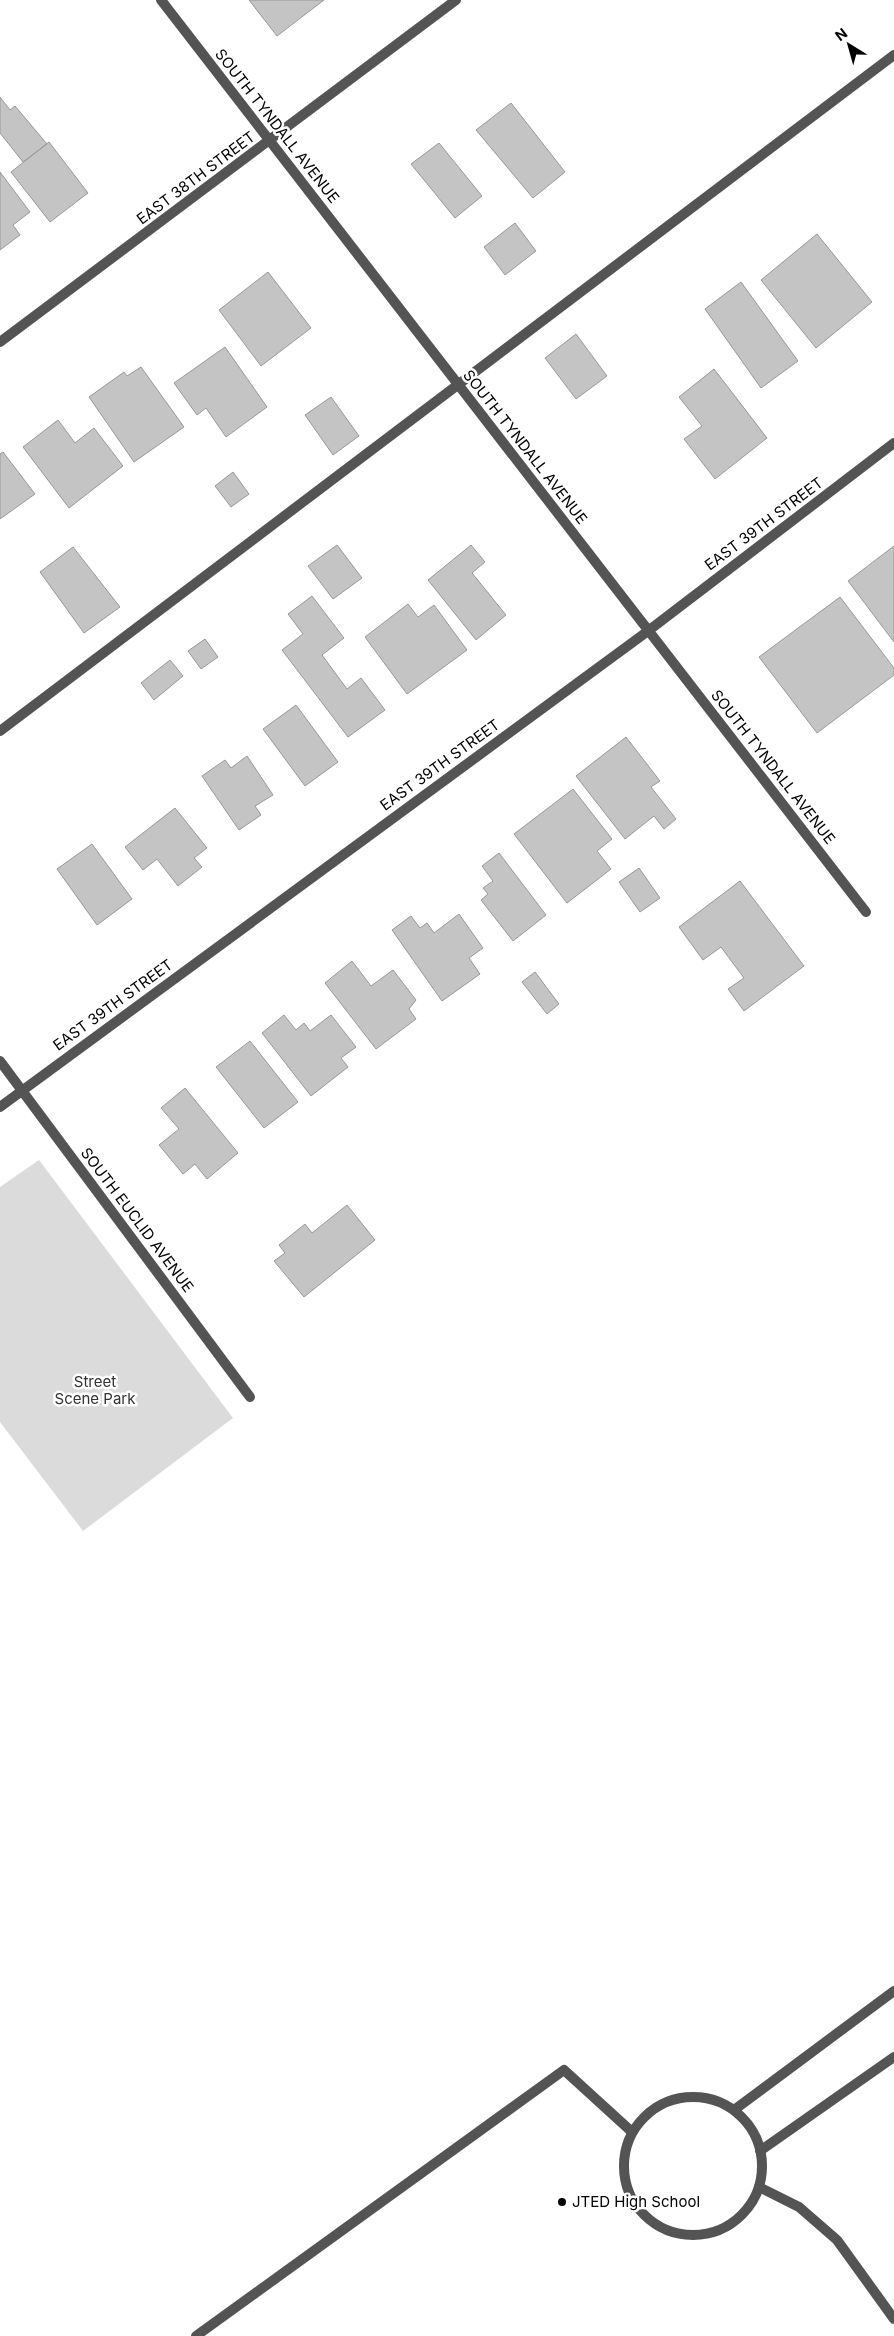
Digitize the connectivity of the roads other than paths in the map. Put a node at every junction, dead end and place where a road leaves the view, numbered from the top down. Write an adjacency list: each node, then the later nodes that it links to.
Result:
1 (161, 0): 4 (street, SOUTH TYNDALL AVENUE)
2 (456, 0): 4 (street, EAST 38TH STREET)
3 (894, 55): 6 (street)
4 (270, 141): 5 (street, EAST 38TH STREET); 6 (street, SOUTH TYNDALL AVENUE)
5 (0, 342)
6 (459, 386): 8 (street, SOUTH TYNDALL AVENUE); 9 (street)
7 (894, 443): 8 (street, EAST 39TH STREET)
8 (648, 631): 10 (street, SOUTH TYNDALL AVENUE); 12 (street, EAST 39TH STREET)
9 (0, 731)
10 (866, 912)
11 (0, 1061): 12 (street, SOUTH EUCLID AVENUE)
12 (22, 1090): 13 (street, EAST 39TH STREET); 14 (street, SOUTH EUCLID AVENUE)
13 (0, 1107)
14 (250, 1397)
15 (894, 1991): 17 (street)
16 (894, 2057): 19 (street)
17 (734, 2110): 18 (street); 19 (street)
18 (632, 2132): 20 (street); 22 (street)
19 (760, 2151): 20 (street)
20 (758, 2188): 21 (street)
21 (894, 2319)
22 (196, 2336)

